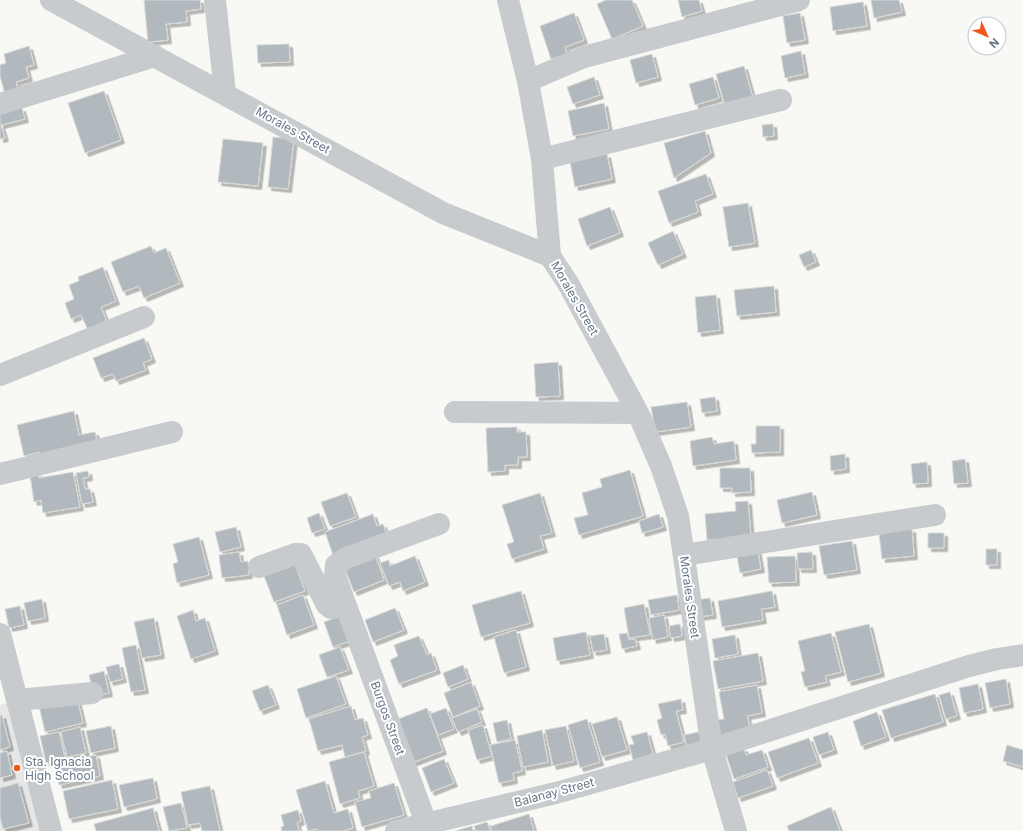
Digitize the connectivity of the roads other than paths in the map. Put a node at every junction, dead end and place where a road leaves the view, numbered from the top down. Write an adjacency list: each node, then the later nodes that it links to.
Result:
1 (51, 0): 5 (street, Morales Street)
2 (215, 0): 7 (street)
3 (508, 0): 6 (street)
4 (799, 0): 6 (street)
5 (155, 56): 7 (street, Morales Street); 9 (street)
6 (528, 82): 10 (street)
7 (225, 93): 11 (street, Morales Street)
8 (781, 100): 10 (street)
9 (0, 104)
10 (542, 159): 11 (street)
11 (550, 256): 15 (street, Morales Street)
12 (144, 317): 13 (street)
13 (0, 375)
14 (455, 412): 15 (street)
15 (638, 413): 20 (street, Morales Street)
16 (172, 432): 17 (street)
17 (0, 474)
18 (935, 515): 20 (street)
19 (439, 524): 22 (street, Burgos Street)
20 (684, 555): 27 (street, Morales Street)
21 (259, 567): 22 (street)
22 (346, 606): 28 (street, Burgos Street)
23 (0, 634): 26 (street)
24 (1023, 655): 27 (street, Balanay Street)
25 (92, 693): 26 (street)
26 (17, 700): 29 (street)
27 (712, 749): 28 (street, Balanay Street); 31 (street, Morales Street)
28 (428, 828): 30 (street, Balanay Street)
29 (51, 831)
30 (396, 831)
31 (736, 831)

